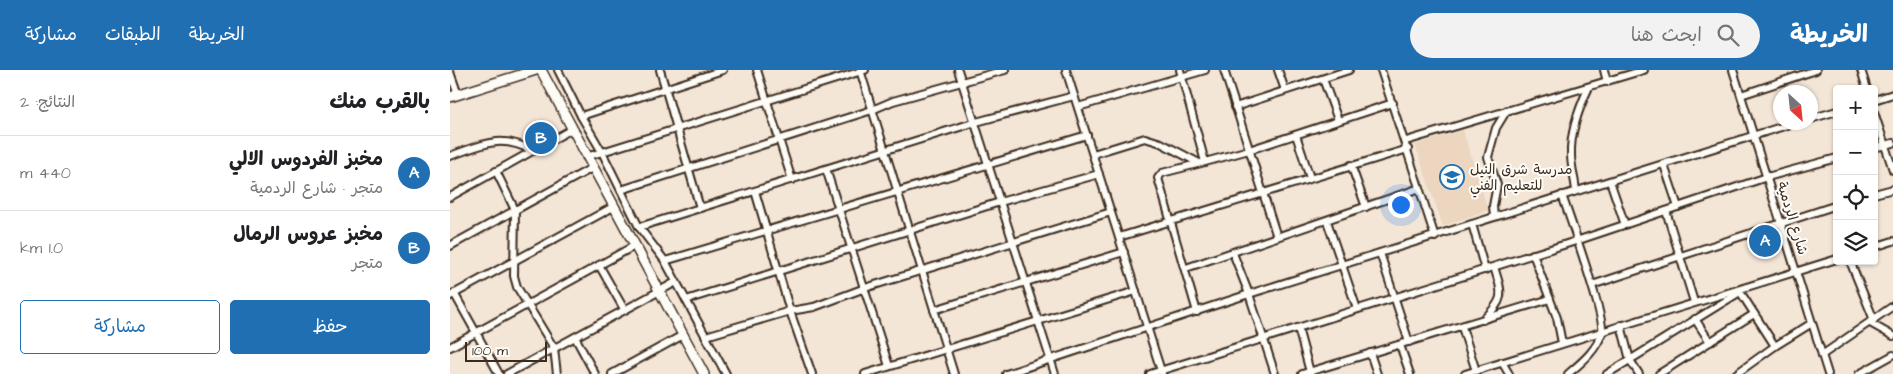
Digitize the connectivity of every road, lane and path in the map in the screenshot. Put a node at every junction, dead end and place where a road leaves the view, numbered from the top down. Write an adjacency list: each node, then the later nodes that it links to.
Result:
1 (536, 70): 32 (street)
2 (541, 70): 48 (street)
3 (558, 70): 42 (street)
4 (660, 70): 27 (street)
5 (723, 70): 27 (street)
6 (758, 70): 35 (street)
7 (862, 70): 35 (street); 39 (street)
8 (958, 70): 25 (street)
9 (1005, 70): 25 (street)
10 (1066, 70): 33 (street)
11 (1205, 70): 22 (street)
12 (1224, 70): 38 (street)
13 (1278, 70): 29 (street)
14 (1349, 70): 23 (street)
15 (1381, 70): 36 (street)
16 (1604, 70): 24 (street)
17 (1644, 70): 24 (street)
18 (1733, 70): 30 (street, شارع الردمية)
19 (1816, 70): 30 (street)
20 (1861, 70): 26 (street)
21 (450, 72): 32 (street)
22 (1182, 73): 37 (street); 67 (street)
23 (1323, 79): 29 (street); 44 (street)
24 (1607, 82): 28 (street)
25 (962, 83): 39 (street); 45 (street)
26 (1866, 85)
27 (666, 87): 42 (street); 47 (street)
28 (1589, 87): 40 (street); 86 (street)
29 (1285, 90): 38 (street)
30 (1741, 94): 52 (street, شارع الردمية)
31 (1893, 94): 34 (street)
32 (454, 96)
33 (1074, 96): 37 (street); 45 (street)
34 (1878, 99)
35 (767, 100): 47 (street); 53 (street)
36 (1393, 104): 44 (street); 54 (street)
37 (1078, 107): 50 (street)
38 (1235, 107): 61 (street)
39 (872, 110): 53 (street); 60 (street)
40 (1507, 110): 54 (street); 101 (street)
41 (1833, 112): 43 (street)
42 (581, 116): 62 (street)
43 (1818, 117)
44 (1338, 120): 51 (street)
45 (976, 122): 60 (street); 68 (street)
46 (1878, 124): 56 (street)
47 (678, 128): 62 (street); 71 (street)
48 (572, 129): 59 (street); 65 (street)
49 (1773, 129): 52 (street)
50 (1087, 135): 63 (street); 68 (street)
51 (1296, 135): 61 (street); 78 (street)
52 (1754, 135): 69 (street); 77 (street, شارع الردمية)
53 (779, 140): 71 (street); 79 (street)
54 (1406, 141): 58 (street)
55 (1893, 142): 56 (street)
56 (1885, 145): 57 (street); 74 (street)
57 (1878, 147)
58 (1408, 149): 70 (street); 81 (street)
59 (533, 150): 64 (street); 75 (street)
60 (885, 150): 73 (street); 84 (street)
61 (1249, 150): 67 (street); 87 (street)
62 (602, 152): 65 (street); 83 (street)
63 (1093, 154): 67 (street); 76 (street)
64 (450, 156)
65 (586, 157): 72 (street)
66 (1833, 159): 77 (street)
67 (1202, 162): 103 (street)
68 (989, 163): 84 (street); 91 (street)
69 (1664, 164): 80 (street); 95 (street)
70 (1351, 165): 78 (street); 94 (street)
71 (689, 167): 83 (street); 96 (street)
72 (592, 168): 93 (street); 98 (street)
73 (826, 169): 79 (street); 97 (street)
74 (1893, 170)
75 (496, 171): 90 (street); 98 (street)
76 (1099, 174): 91 (street); 99 (street)
77 (1767, 177): 95 (street); 104 (street, شارع الردمية)
78 (1310, 178): 87 (street)
79 (792, 180): 85 (street)
80 (1610, 181): 86 (street); 106 (street)
81 (1420, 188): 94 (street); 112 (street)
82 (1893, 189): 88 (street)
83 (621, 190): 107 (street)
84 (897, 190): 97 (street); 108 (street)
85 (755, 191): 96 (street); 109 (street)
86 (1576, 191): 89 (street)
87 (1262, 192): 103 (street); 111 (street)
88 (1878, 193)
89 (1562, 195): 101 (street); 113 (street)
90 (450, 197)
91 (1000, 202): 108 (street); 115 (street)
92 (1833, 206): 104 (street)
93 (613, 207): 117 (street); 125 (street)
94 (1366, 207): 102 (street)
95 (1678, 207): 100 (street)
96 (700, 208): 107 (street)
97 (840, 209): 109 (street); 119 (street)
98 (515, 210): 116 (street); 125 (street)
99 (1111, 212): 110 (street); 115 (street)
100 (1666, 212): 106 (street); 124 (street)
101 (1494, 217): 105 (street)
102 (1327, 221): 111 (street); 129 (street)
103 (1172, 222): 110 (street); 132 (street)
104 (1781, 222): 124 (street); 134 (street, شارع الردمية)
105 (1472, 224): 112 (street); 133 (street)
106 (1625, 225): 113 (street)
107 (639, 228): 127 (street)
108 (909, 230): 119 (street); 135 (street)
109 (766, 232): 127 (street); 136 (street)
110 (1119, 237): 120 (street)
111 (1277, 237): 121 (street)
112 (1435, 237): 122 (street)
113 (1576, 241): 123 (street); 139 (street)
114 (1893, 241): 118 (street)
115 (1012, 242): 135 (street); 137 (street)
116 (450, 246)
117 (634, 246): 128 (street); 142 (street)
118 (1878, 246)
119 (852, 250): 136 (street); 140 (street)
120 (1124, 252): 137 (street); 143 (street)
121 (1233, 252): 132 (street); 145 (street)
122 (1380, 253): 129 (street); 146 (street)
123 (1533, 254): 131 (street); 147 (street)
124 (1679, 256): 139 (street); 149 (street)
125 (514, 260): 144 (street); 150 (street)
126 (1833, 260): 134 (street)
127 (665, 261): 138 (street)
128 (600, 265): 150 (street); 152 (street)
129 (1342, 265): 145 (street); 153 (street)
130 (1851, 265): 160 (street)
131 (1494, 267): 133 (street); 161 (street)
132 (1186, 268): 156 (street)
133 (1486, 270): 146 (street)
134 (1796, 270): 141 (street); 162 (street, شارع الردمية)
135 (922, 271): 140 (street); 154 (street)
136 (778, 273): 148 (street); 155 (street)
137 (1026, 281): 154 (street); 159 (street)
138 (676, 282): 142 (street); 148 (street)
139 (1592, 285): 167 (street)
140 (865, 288): 155 (street); 188 (street)
141 (1739, 290): 149 (street); 157 (street); 158 (street)
142 (658, 291): 152 (street); 169 (street)
143 (1136, 291): 159 (street); 165 (street)
144 (452, 294): 168 (street)
145 (1250, 294): 156 (street); 173 (street)
146 (1395, 297): 153 (street); 174 (street)
147 (1550, 299): 161 (street); 176 (street)
148 (686, 300): 170 (street)
149 (1694, 302): 163 (street)
150 (527, 304): 168 (street); 180 (street)
151 (1893, 306): 160 (street)
152 (624, 309): 172 (street)
153 (1357, 309): 166 (street)
154 (934, 310): 181 (street)
155 (790, 311): 170 (street); 199 (street)
156 (1197, 312): 165 (street)
157 (1754, 314): 175 (street); 178 (street)
158 (1695, 319): 175 (street); 186 (street)
159 (1038, 320): 181 (street); 185 (street)
160 (1872, 321): 171 (street); 183 (street)
161 (1480, 322): 164 (street)
162 (1812, 323): 178 (street); 183 (street, شارع الردمية)
163 (1621, 326): 167 (street); 186 (street)
164 (1462, 327): 174 (street); 189 (street)
165 (1148, 328): 185 (street); 190 (street)
166 (1298, 328): 173 (street); 191 (street)
167 (1602, 331): 176 (street); 211 (street)
168 (476, 333): 179 (street); 193 (street)
169 (683, 335): 192 (street); 197 (street)
170 (706, 336): 198 (street)
171 (1893, 336)
172 (575, 337): 180 (street); 196 (street)
173 (1264, 339): 190 (street); 205 (street)
174 (1409, 342): 177 (street)
175 (1710, 342): 214 (street)
176 (1562, 343): 187 (street)
177 (1400, 345): 182 (street); 208 (street)
178 (1775, 346): 215 (street)
179 (450, 348)
180 (554, 348): 194 (street); 195 (street)
181 (946, 349): 188 (street); 201 (street)
182 (1370, 354): 191 (street); 207 (street)
183 (1822, 355): 216 (street, شارع الردمية)
184 (1893, 355): 217 (street)
185 (1050, 360): 202 (street); 203 (street)
186 (1630, 360): 212 (street); 213 (street)
187 (1502, 362): 189 (street); 210 (street)
188 (889, 366): 200 (street)
189 (1476, 371): 209 (street)
190 (1162, 372): 204 (street)
191 (1310, 372): 206 (street)
192 (701, 373)
193 (499, 374)
194 (507, 374)
195 (557, 374)
196 (595, 374)
197 (612, 374)
198 (726, 374)
199 (812, 374)
200 (864, 374)
201 (954, 374)
202 (1006, 374)
203 (1055, 374)
204 (1150, 374)
205 (1275, 374)
206 (1302, 374)
207 (1377, 374)
208 (1410, 374)
209 (1465, 374)
210 (1509, 374)
211 (1568, 374)
212 (1607, 374)
213 (1639, 374)
214 (1659, 374)
215 (1736, 374)
216 (1828, 374)
217 (1858, 374)

